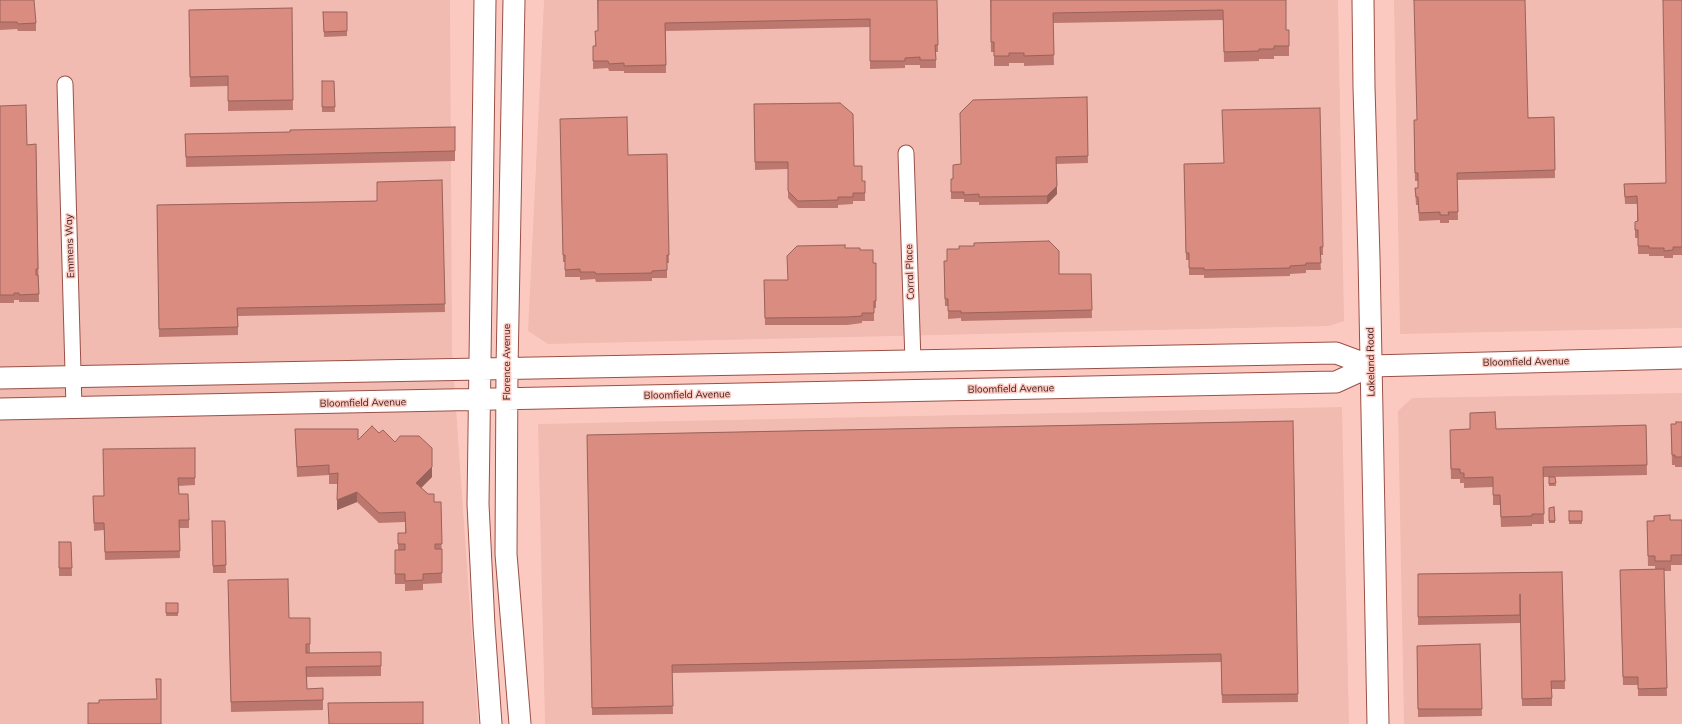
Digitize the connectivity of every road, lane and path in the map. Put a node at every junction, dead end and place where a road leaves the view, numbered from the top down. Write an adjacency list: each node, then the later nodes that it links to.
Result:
1 (485, 0): 10 (main road)
2 (514, 0): 9 (main road, Florence Avenue)
3 (1364, 0): 8 (main road, Lakeland Road)
4 (65, 84): 11 (street, Emmens Way)
5 (906, 153): 7 (street, Corral Place)
6 (1682, 358): 8 (main road, Bloomfield Avenue)
7 (913, 361): 8 (main road, Bloomfield Avenue); 9 (main road, Bloomfield Avenue); 13 (main road, Corral Place)
8 (1371, 366): 13 (main road, Bloomfield Avenue); 22 (main road, Lakeland Road)
9 (506, 368): 10 (main road, Bloomfield Avenue); 15 (main road, Florence Avenue)
10 (480, 370): 11 (main road, Bloomfield Avenue); 14 (main road)
11 (75, 377): 12 (main road, Bloomfield Avenue); 16 (street, Emmens Way)
12 (0, 378)
13 (913, 391): 15 (main road, Bloomfield Avenue)
14 (479, 400): 15 (main road, Bloomfield Avenue); 16 (main road, Bloomfield Avenue); 18 (main road)
15 (507, 400): 19 (main road, Florence Avenue)
16 (74, 408): 17 (main road, Bloomfield Avenue)
17 (0, 410)
18 (484, 626): 19 (main road); 20 (main road)
19 (513, 641): 21 (main road, Florence Avenue)
20 (491, 724)
21 (520, 724)
22 (1378, 724)

